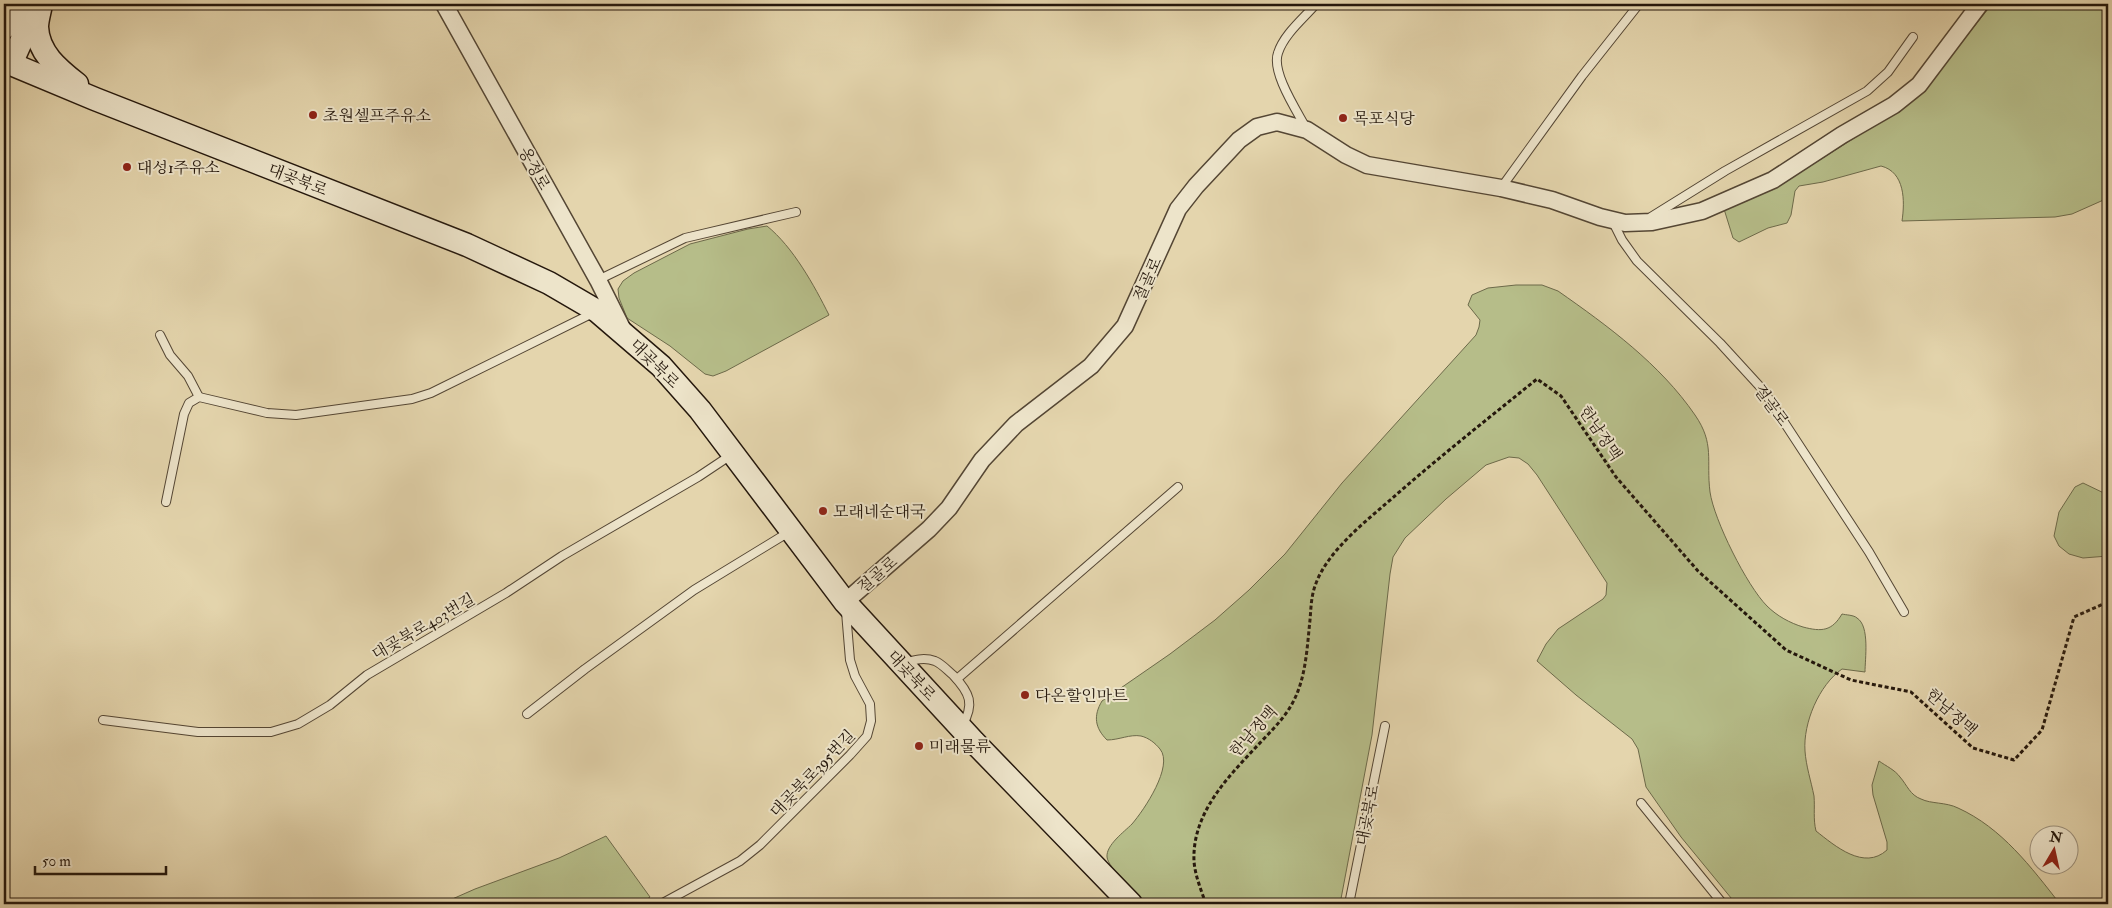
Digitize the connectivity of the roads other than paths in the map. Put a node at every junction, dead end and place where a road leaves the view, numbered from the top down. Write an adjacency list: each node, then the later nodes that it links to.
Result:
1 (30, 4): 7 (street)
2 (39, 4): 9 (street); 10 (street)
3 (444, 4): 16 (street, 옹정로)
4 (1316, 4): 11 (lane)
5 (1639, 4): 12 (lane)
6 (1980, 4): 15 (street, 절골로)
7 (4, 28)
8 (1913, 37): 15 (lane)
9 (7, 63): 10 (street, 대곶북로)
10 (95, 99): 17 (street, 대곶북로)
11 (1307, 130): 12 (street, 절골로); 25 (street, 절골로)
12 (1501, 188): 14 (street, 절골로)
13 (796, 212): 16 (lane)
14 (1612, 220): 15 (street, 절골로); 26 (lane, 절골로)
15 (1643, 222)
16 (598, 280): 18 (street, 옹정로)
17 (597, 311): 18 (street, 대곶북로); 20 (lane)
18 (624, 332): 21 (street, 대곶북로)
19 (160, 335): 20 (lane)
20 (199, 397): 23 (lane)
21 (733, 454): 24 (street, 대곶북로); 30 (lane, 대곶북로403번길)
22 (1178, 487): 28 (lane)
23 (166, 502)
24 (790, 531): 25 (street, 대곶북로); 29 (lane)
25 (845, 602): 27 (street, 대곶북로); 34 (lane, 대곶북로395번길)
26 (1904, 612)
27 (902, 664): 28 (lane); 32 (street, 대곶북로)
28 (956, 679): 32 (lane)
29 (527, 714)
30 (103, 720)
31 (1385, 726): 36 (lane, 대곶북로)
32 (961, 728): 35 (street, 대곶북로)
33 (1641, 803): 37 (lane)
34 (661, 904)
35 (1131, 904)
36 (1349, 904)
37 (1723, 904)

